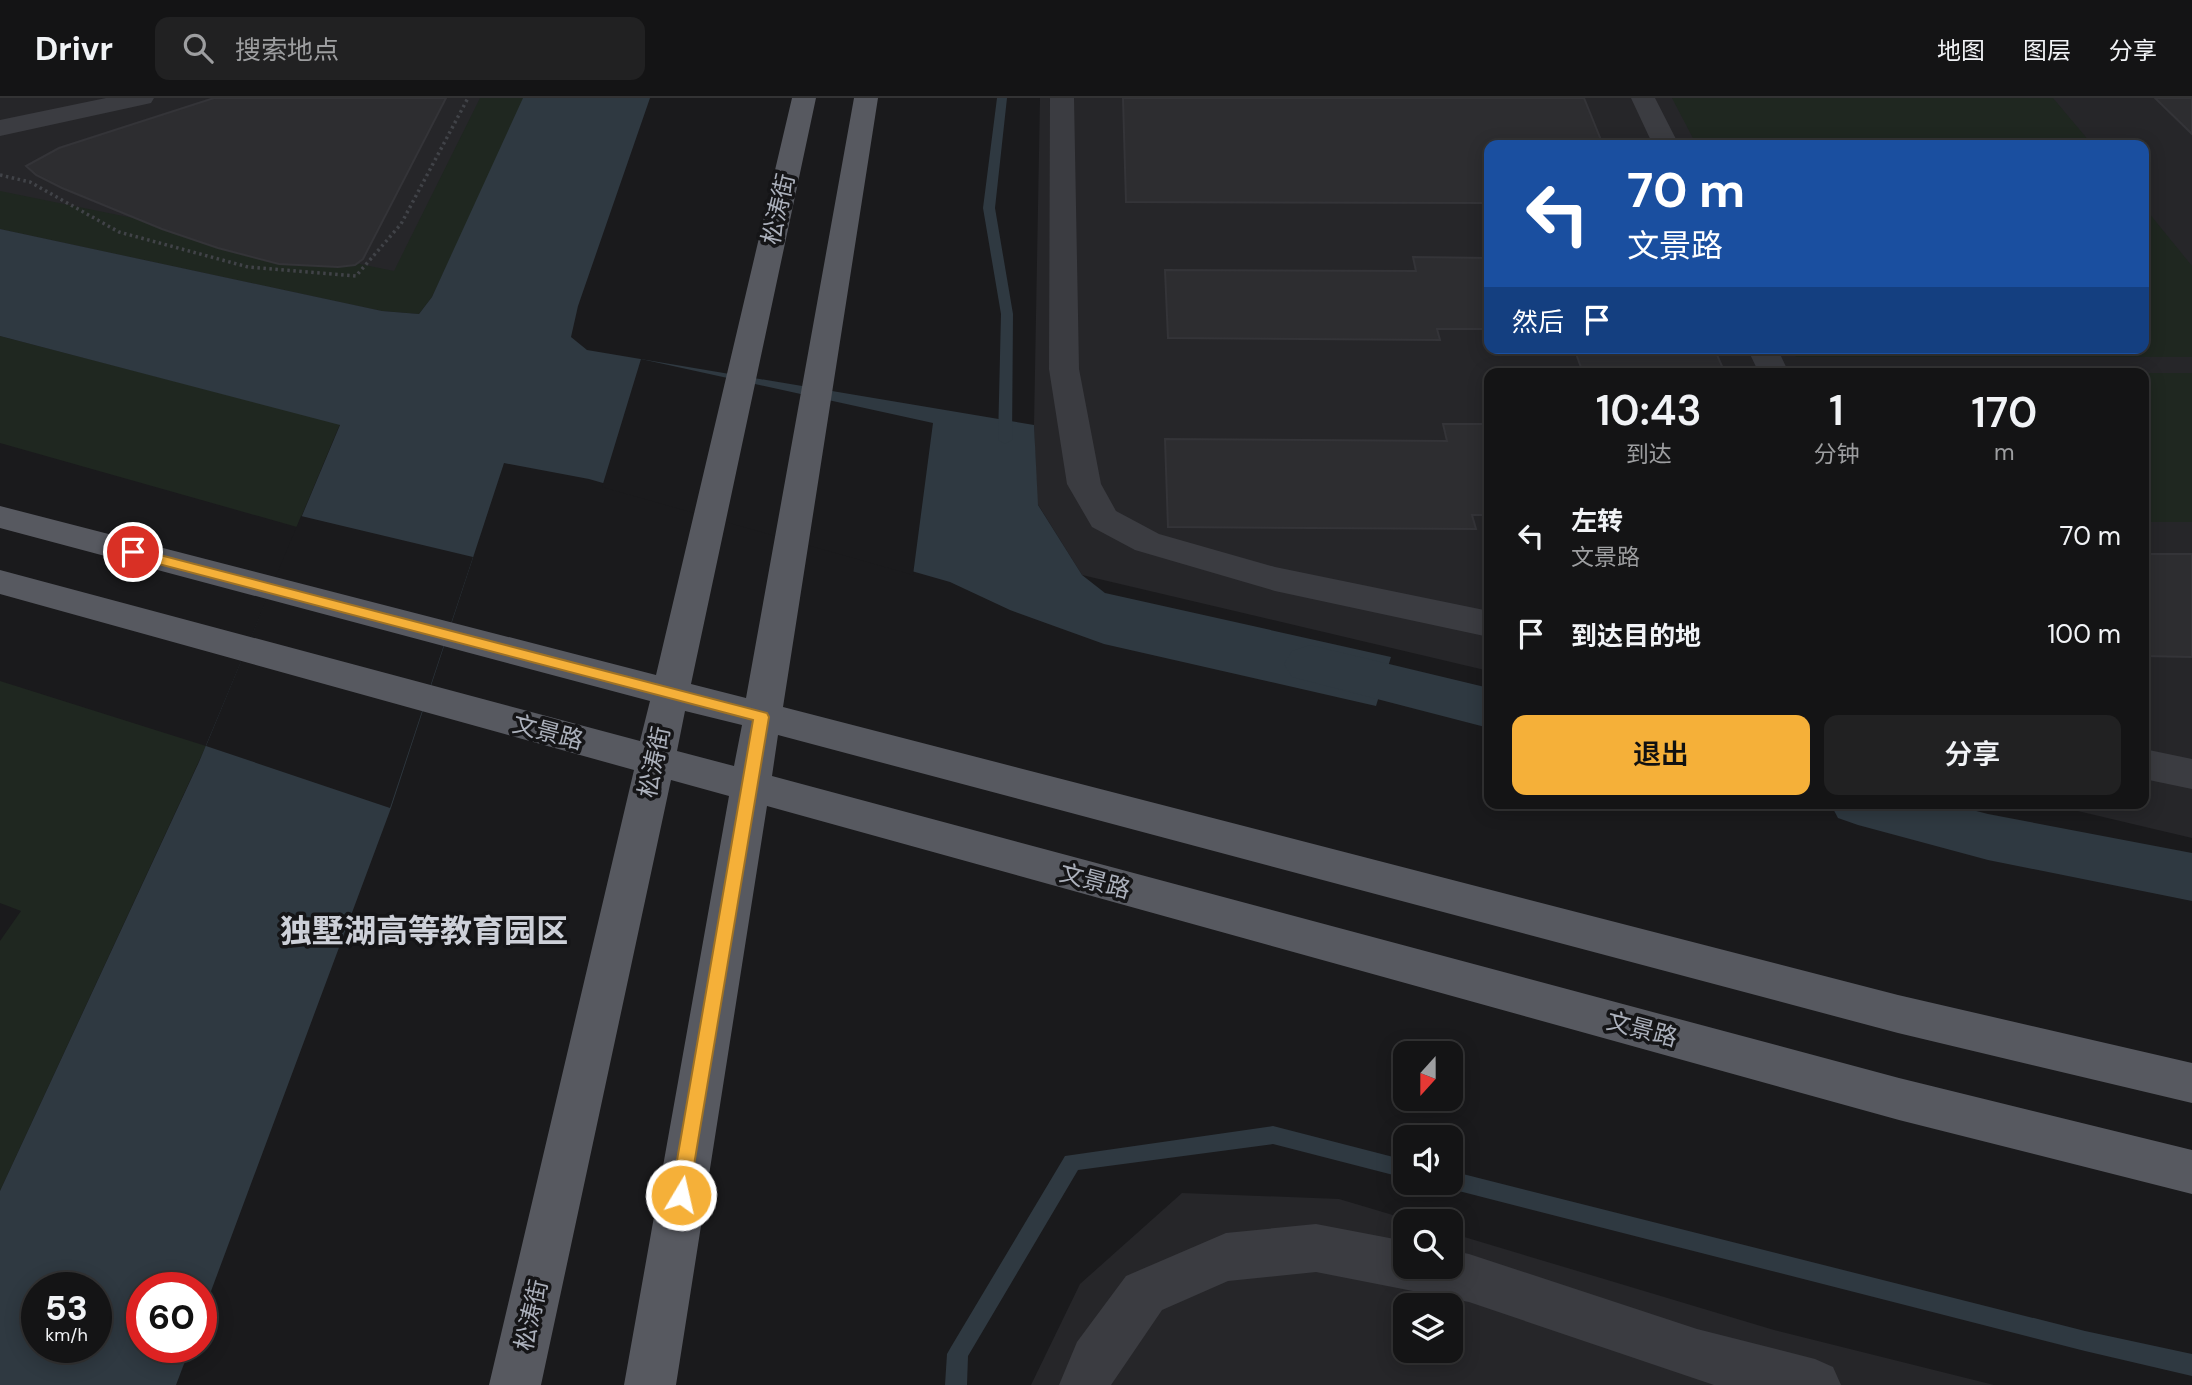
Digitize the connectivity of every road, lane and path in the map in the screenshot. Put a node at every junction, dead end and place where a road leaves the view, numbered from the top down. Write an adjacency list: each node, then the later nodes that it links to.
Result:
1 (142, 98): 7 (lane)
2 (468, 98): 9 (path)
3 (804, 98): 13 (main road, 松涛街)
4 (866, 98): 14 (main road)
5 (1062, 98): 12 (lane)
6 (1643, 98): 8 (lane)
7 (0, 128)
8 (1664, 140)
9 (0, 175)
10 (0, 517): 13 (main road)
11 (0, 582): 15 (main road, 文景路)
12 (1484, 623)
13 (668, 694): 14 (main road); 15 (main road, 松涛街)
14 (761, 717): 18 (main road); 19 (main road)
15 (654, 761): 18 (main road, 文景路); 23 (main road, 松涛街)
16 (2149, 765): 17 (lane)
17 (2192, 774)
18 (748, 787): 20 (main road, 文景路); 24 (main road)
19 (2192, 1083)
20 (2192, 1172)
21 (1393, 1263): 25 (lane)
22 (1463, 1277): 26 (lane)
23 (515, 1385)
24 (650, 1385)
25 (1084, 1385)
26 (1815, 1385)

